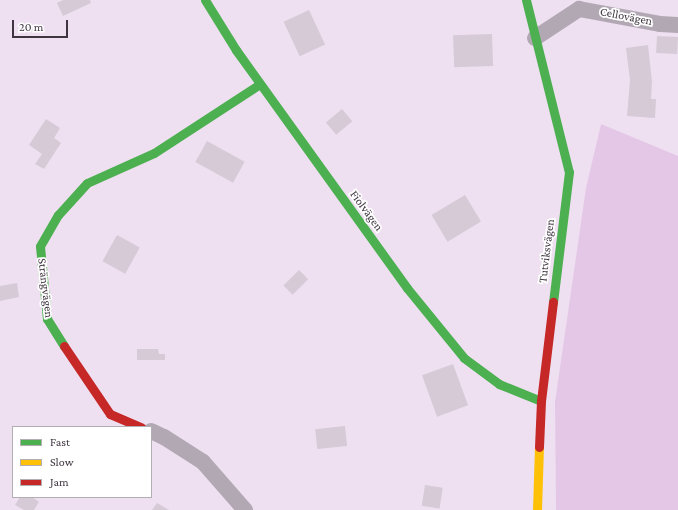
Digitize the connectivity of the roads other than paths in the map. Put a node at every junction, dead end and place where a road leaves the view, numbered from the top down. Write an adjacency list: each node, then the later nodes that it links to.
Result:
1 (205, 0): 5 (street, Fiolvägen)
2 (526, 0): 4 (street, Tutviksvägen)
3 (678, 25): 4 (street, Cellovägen)
4 (535, 38): 6 (street, Tutviksvägen)
5 (260, 84): 6 (street, Fiolvägen); 7 (street, Strängvägen)
6 (541, 401): 10 (street, Tutviksvägen)
7 (139, 426)
8 (152, 432): 9 (street)
9 (245, 510)
10 (537, 510)

